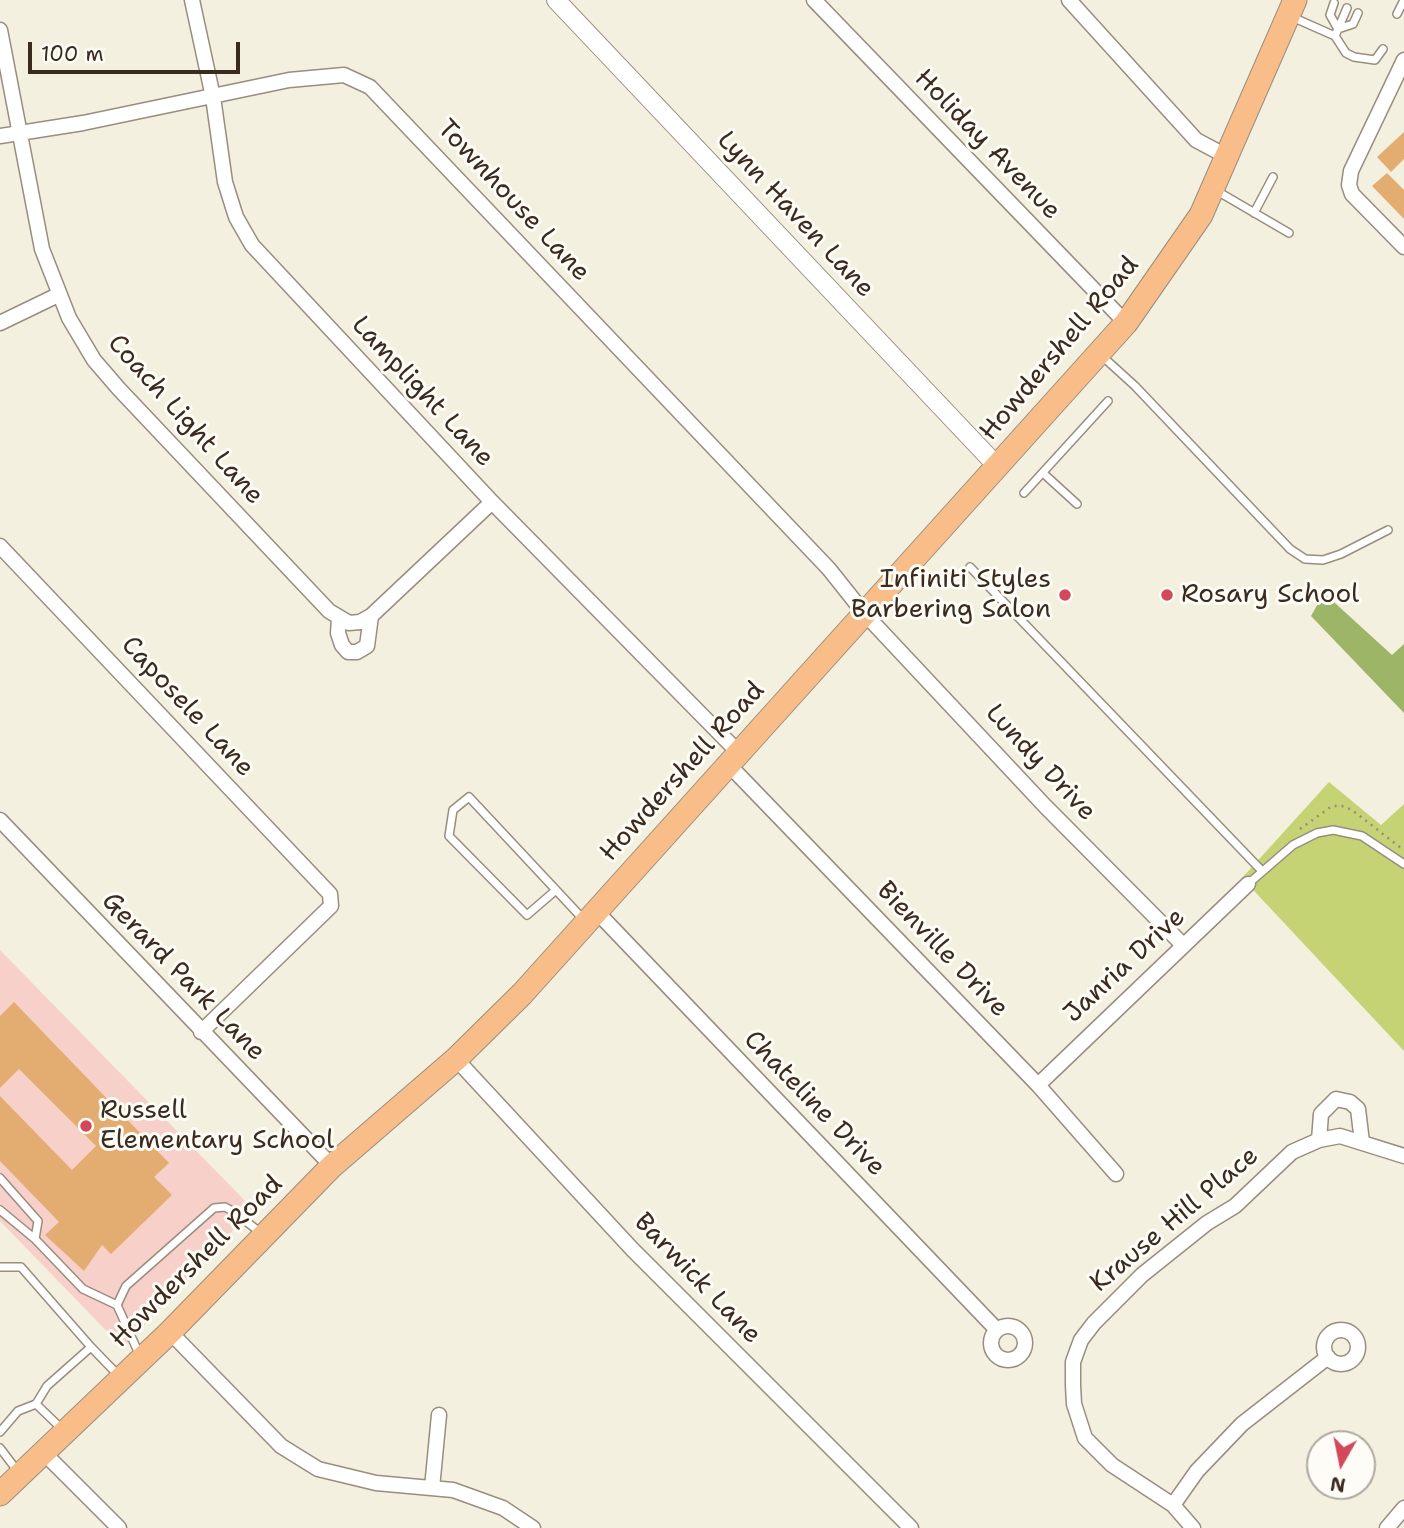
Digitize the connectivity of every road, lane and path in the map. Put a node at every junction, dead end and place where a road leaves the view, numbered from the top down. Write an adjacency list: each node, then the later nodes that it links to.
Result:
1 (192, 0): 15 (street, Lamplight Lane)
2 (556, 0): 29 (street, Lynn Haven Lane)
3 (814, 0): 26 (street, Holiday Avenue)
4 (1404, 0): 10 (lane)
5 (1076, 3): 18 (street)
6 (1334, 3): 12 (lane)
7 (1292, 7): 12 (lane); 18 (main road, Howdershell Road)
8 (1347, 8): 12 (lane)
9 (1358, 13): 12 (lane)
10 (1397, 15)
11 (0, 30): 16 (street, Coach Light Lane)
12 (1336, 33): 13 (lane)
13 (1383, 49)
14 (1402, 69): 23 (street)
15 (213, 96): 16 (street, Townhouse Lane); 32 (street, Lamplight Lane); 37 (street, Townhouse Lane)
16 (20, 132): 17 (street, Townhouse Lane); 24 (street, Coach Light Lane)
17 (0, 136)
18 (1226, 156): 20 (main road, Howdershell Road)
19 (1273, 177): 21 (lane)
20 (1213, 189): 21 (lane); 26 (main road, Howdershell Road)
21 (1254, 213): 22 (lane)
22 (1289, 233)
23 (1404, 247)
24 (58, 295): 25 (street); 39 (street, Coach Light Lane)
25 (0, 323)
26 (1126, 323): 27 (main road, Howdershell Road)
27 (1099, 354): 29 (main road, Howdershell Road); 34 (lane)
28 (1108, 401): 30 (lane)
29 (997, 466): 37 (main road, Howdershell Road)
30 (1043, 473): 31 (lane); 33 (lane)
31 (1024, 493)
32 (492, 502): 38 (street); 40 (street, Lamplight Lane)
33 (1077, 503)
34 (1388, 530)
35 (0, 546): 48 (street, Caposele Lane)
36 (970, 567): 43 (lane)
37 (864, 613): 40 (main road, Howdershell Road); 47 (street, Lundy Drive)
38 (371, 616): 39 (street); 39 (street)
39 (339, 619)
40 (733, 758): 46 (main road, Howdershell Road); 50 (street, Bienville Drive)
41 (0, 820): 48 (street, Gerard Park Lane)
42 (1404, 864): 43 (lane)
43 (1262, 871): 44 (lane)
44 (1248, 884): 47 (street, Janria Drive)
45 (556, 890): 45 (lane); 46 (lane)
46 (592, 917): 49 (main road, Howdershell Road); 62 (street, Chateline Drive)
47 (1183, 945): 50 (street, Janria Drive)
48 (201, 1032): 54 (street, Gerard Park Lane)
49 (456, 1059): 54 (main road, Howdershell Road); 81 (street, Barwick Lane)
50 (1038, 1085): 55 (street, Bienville Drive)
51 (1319, 1140): 52 (street, Krause Hill Place); 52 (street); 77 (street, Krause Hill Place)
52 (1362, 1142): 53 (street)
53 (1404, 1156)
54 (332, 1166): 58 (main road, Howdershell Road)
55 (1116, 1174)
56 (0, 1178): 59 (lane)
57 (0, 1210): 59 (lane)
58 (265, 1235): 61 (lane); 63 (main road, Howdershell Road)
59 (35, 1239): 61 (lane)
60 (0, 1267): 64 (lane)
61 (117, 1305): 66 (lane)
62 (997, 1330)
63 (170, 1332): 66 (main road, Howdershell Road); 75 (street)
64 (92, 1346): 67 (lane); 68 (lane)
65 (1328, 1357): 77 (street)
66 (141, 1358): 67 (main road, Howdershell Road)
67 (121, 1377): 70 (main road, Howdershell Road)
68 (36, 1404): 70 (lane); 71 (lane)
69 (439, 1415): 75 (street)
70 (64, 1431): 73 (main road, Howdershell Road)
71 (0, 1432)
72 (0, 1448): 74 (lane)
73 (43, 1452): 74 (main road, Howdershell Road); 79 (street)
74 (20, 1475): 76 (main road, Howdershell Road)
75 (432, 1488): 80 (street)
76 (0, 1494)
77 (1174, 1505): 82 (street, Krause Hill Place)
78 (1404, 1508): 83 (street)
79 (119, 1528)
80 (533, 1528)
81 (911, 1528)
82 (1193, 1528)
83 (1387, 1528)

